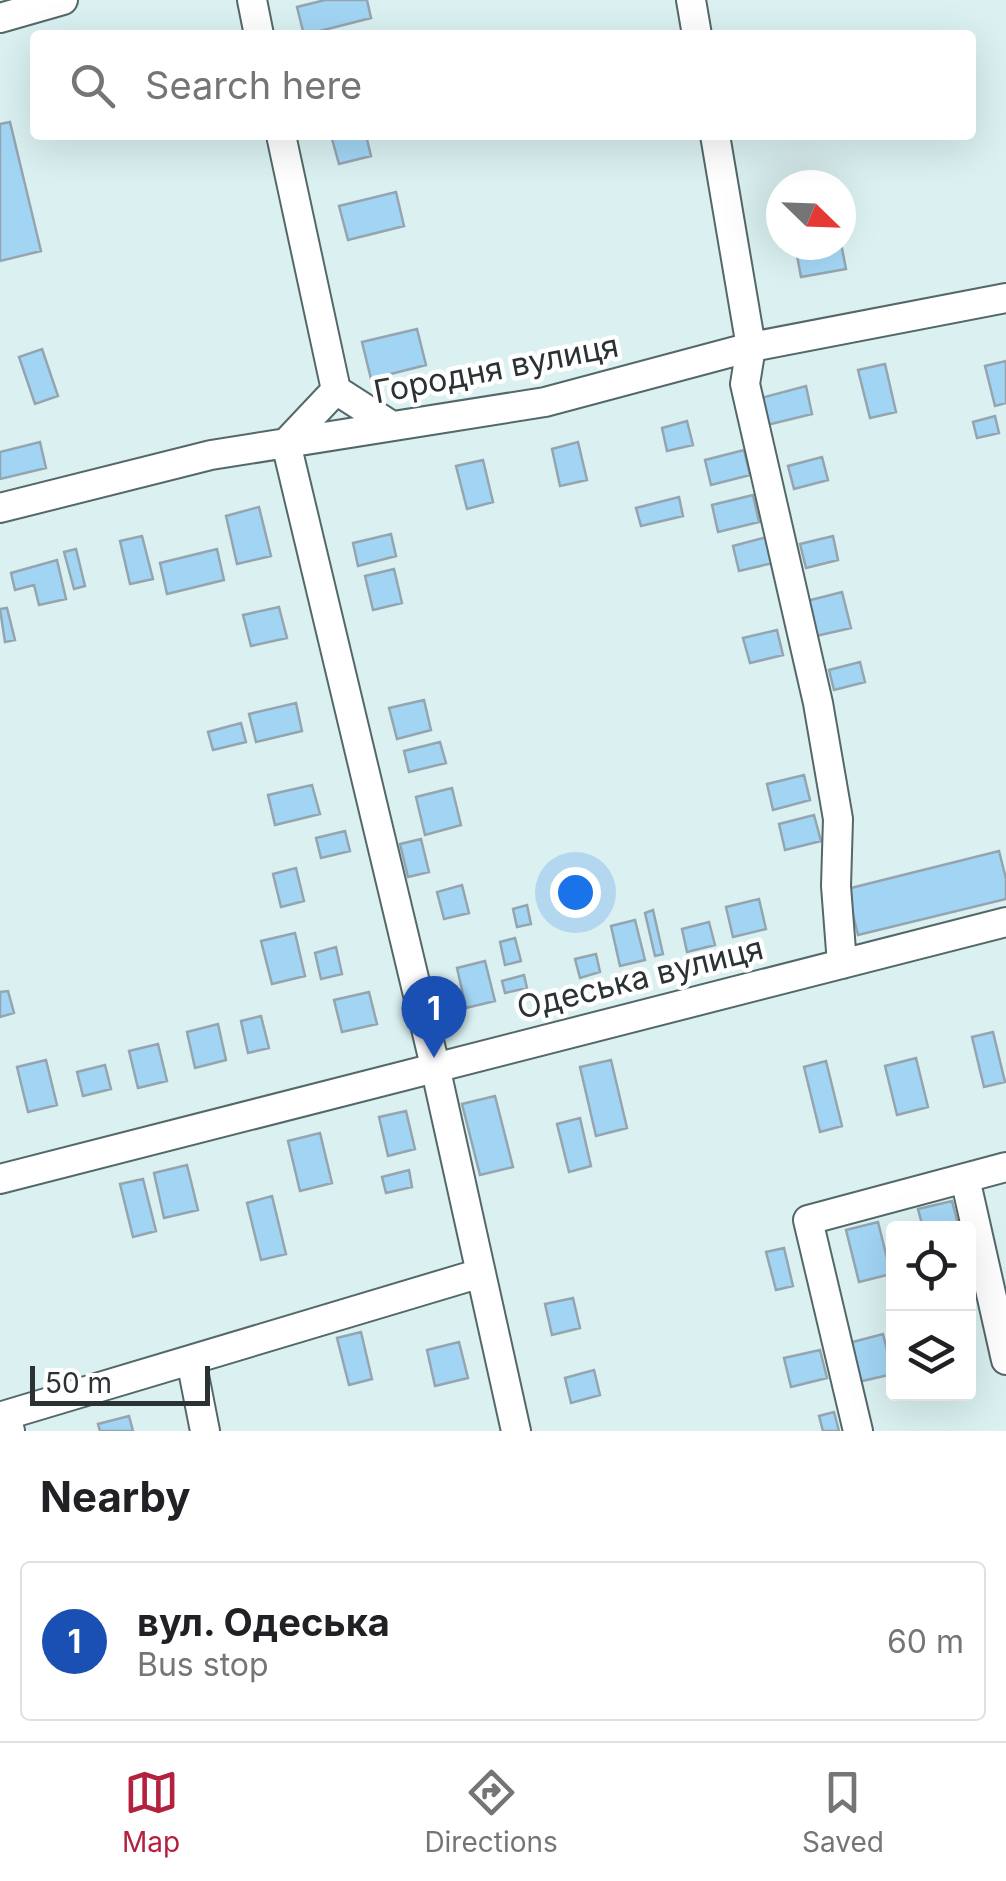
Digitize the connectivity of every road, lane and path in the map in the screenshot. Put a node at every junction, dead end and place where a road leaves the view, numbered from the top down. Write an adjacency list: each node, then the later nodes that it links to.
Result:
1 (63, 0): 4 (street)
2 (252, 0): 5 (street)
3 (691, 0): 6 (street)
4 (0, 18)
5 (258, 30)
6 (696, 30)
7 (282, 140): 11 (street)
8 (715, 140): 10 (street)
9 (1006, 298): 10 (street, Городня вулиця)
10 (751, 346): 12 (street, Городня вулиця); 16 (street)
11 (336, 390): 12 (street); 13 (street)
12 (392, 426): 13 (street, Городня вулиця)
13 (286, 443): 14 (street, Городня вулиця); 17 (street)
14 (0, 508)
15 (1006, 922): 16 (street, Одеська вулиця)
16 (842, 964): 17 (street, Одеська вулиця)
17 (435, 1066): 20 (street, Одеська вулиця); 21 (street)
18 (1006, 1167): 19 (street)
19 (965, 1178): 23 (street); 27 (street)
20 (0, 1179)
21 (481, 1273): 22 (street); 26 (street)
22 (190, 1360): 24 (street); 25 (street)
23 (1006, 1360)
24 (10, 1431)
25 (205, 1431)
26 (516, 1431)
27 (858, 1431)

